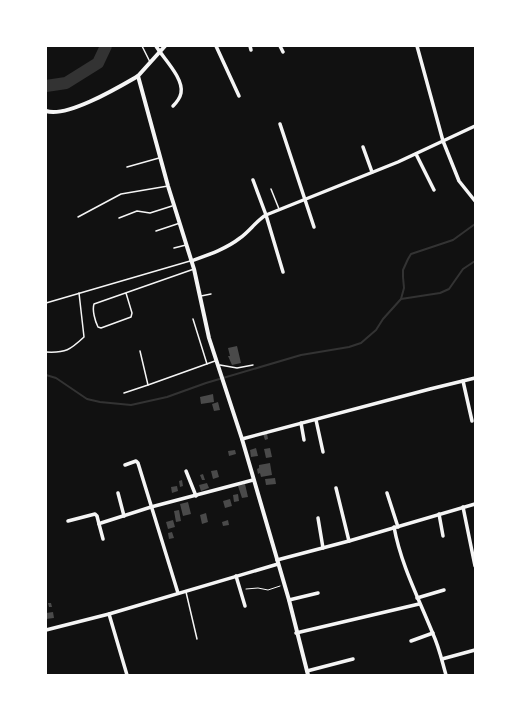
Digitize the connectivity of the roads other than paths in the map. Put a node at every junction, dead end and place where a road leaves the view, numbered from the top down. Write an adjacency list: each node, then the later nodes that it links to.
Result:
1 (142, 46): 9 (lane)
2 (156, 46): 7 (street)
3 (165, 46): 7 (street)
4 (216, 46): 11 (street)
5 (280, 46): 8 (street)
6 (417, 46): 16 (street)
7 (159, 52): 9 (street); 12 (street)
8 (283, 52)
9 (150, 62): 10 (street)
10 (138, 76): 13 (street); 19 (street)
11 (239, 96)
12 (173, 106)
13 (47, 111)
14 (280, 124): 26 (street)
15 (475, 126): 16 (street)
16 (443, 141): 18 (street); 27 (street)
17 (363, 147): 21 (street)
18 (416, 154): 21 (street); 25 (street)
19 (161, 157): 20 (lane); 23 (street)
20 (127, 167)
21 (372, 172): 26 (street)
22 (253, 180): 30 (street)
23 (168, 186): 28 (street); 31 (lane)
24 (271, 189): 29 (lane)
25 (434, 190)
26 (305, 198): 29 (street); 34 (street)
27 (475, 201)
28 (174, 205): 32 (lane); 33 (street)
29 (279, 209): 30 (street)
30 (266, 215): 38 (street); 40 (street)
31 (78, 217)
32 (119, 218)
33 (180, 223): 35 (lane); 36 (street)
34 (314, 227)
35 (156, 231)
36 (186, 245): 37 (lane); 38 (street)
37 (174, 248)
38 (191, 261): 39 (street); 41 (lane)
39 (194, 269): 42 (lane); 44 (street)
40 (283, 272)
41 (80, 293): 45 (lane); 48 (lane)
42 (126, 293): 42 (lane)
43 (211, 294): 44 (lane)
44 (200, 296): 49 (street)
45 (46, 302)
46 (193, 319): 50 (lane)
47 (140, 351): 55 (lane)
48 (46, 352)
49 (216, 360): 50 (lane); 52 (street)
50 (207, 364): 55 (lane)
51 (253, 365): 52 (lane)
52 (218, 368): 60 (street)
53 (475, 378): 54 (street)
54 (463, 380): 57 (street); 58 (street)
55 (148, 386): 56 (lane)
56 (124, 393)
57 (316, 420): 59 (street); 62 (street)
58 (472, 421)
59 (301, 423): 60 (street); 61 (street)
60 (242, 439): 65 (street)
61 (304, 440)
62 (324, 452)
63 (125, 465): 71 (street)
64 (186, 471): 69 (street)
65 (253, 480): 69 (street); 83 (street)
66 (336, 488): 81 (street)
67 (118, 493): 74 (street)
68 (387, 493): 78 (street)
69 (196, 496): 71 (street)
70 (475, 504): 72 (street)
71 (151, 507): 74 (street); 88 (street)
72 (463, 507): 73 (street); 84 (street)
73 (439, 514): 78 (street); 79 (street)
74 (124, 516): 77 (street)
75 (318, 518): 82 (street)
76 (68, 521): 77 (street)
77 (99, 524): 80 (street)
78 (396, 527): 81 (street); 90 (street)
79 (443, 536)
80 (103, 539)
81 (348, 541): 82 (street)
82 (323, 548): 83 (street)
83 (277, 562): 85 (street); 91 (street)
84 (475, 566)
85 (236, 576): 86 (street); 93 (street)
86 (186, 590): 88 (street); 98 (lane)
87 (444, 590): 90 (street)
88 (178, 593): 94 (street)
89 (318, 593): 91 (street)
90 (418, 598): 92 (street)
91 (289, 600): 96 (street)
92 (419, 604): 96 (street); 97 (street)
93 (245, 606)
94 (109, 614): 95 (street); 104 (street)
95 (46, 630)
96 (296, 633): 103 (street)
97 (433, 634): 99 (street); 102 (street)
98 (197, 639)
99 (411, 641)
100 (475, 650): 102 (street)
101 (353, 659): 103 (street)
102 (442, 659): 105 (street)
103 (307, 673)
104 (127, 675)
105 (446, 675)

